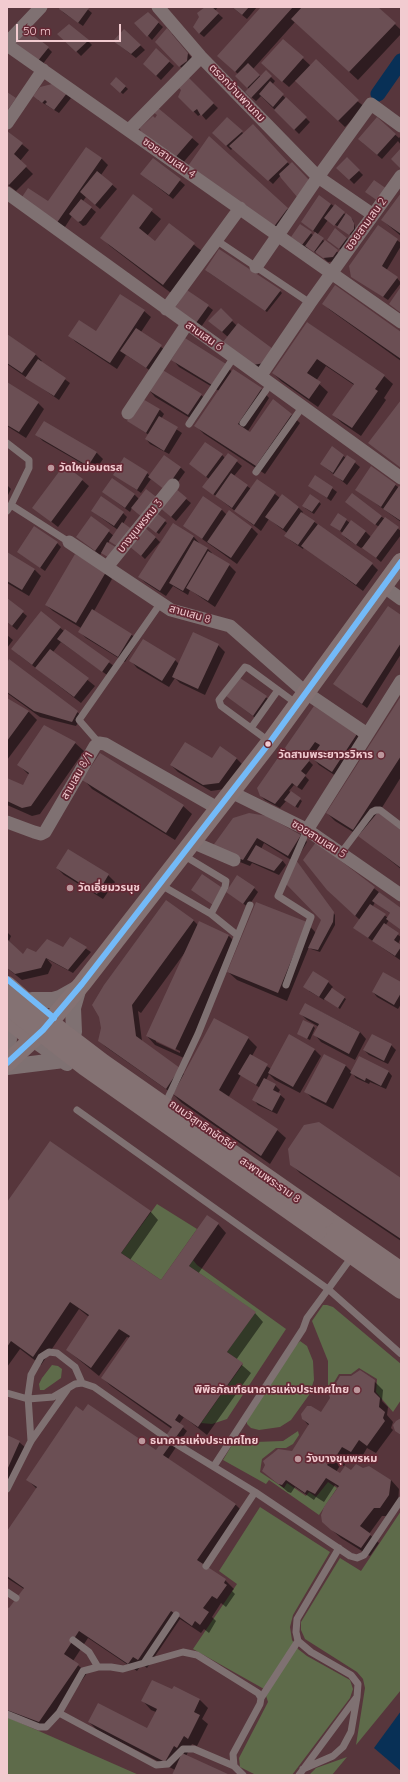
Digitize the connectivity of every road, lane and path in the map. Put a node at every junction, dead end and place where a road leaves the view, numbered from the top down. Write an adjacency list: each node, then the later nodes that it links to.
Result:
1 (41, 7): 3 (street)
2 (158, 7): 4 (street, ตรอกบ้านพานถม)
3 (7, 44): 5 (street, ซอยสามเสน 4)
4 (201, 57): 8 (street); 10 (street, ตรอกบ้านพานถม)
5 (43, 70): 6 (street); 8 (street, ซอยสามเสน 4)
6 (7, 123)
7 (401, 126): 10 (street)
8 (129, 130): 12 (street, ซอยสามเสน 4)
9 (401, 176): 13 (street, ซอยสามเสน 2)
10 (318, 177): 13 (street, ตรอกบ้านพานถม); 14 (street)
11 (7, 193): 19 (street, สานเสน 6)
12 (240, 208): 14 (street, ซอยสามเสน 4); 15 (street)
13 (372, 214): 17 (street, ซอยสามเสน 2)
14 (278, 235): 16 (street); 17 (street, ซอยสามเสน 4)
15 (216, 240): 16 (lane); 19 (street)
16 (256, 267): 18 (lane)
17 (331, 272): 18 (street); 20 (street, ซอยสามเสน 4)
18 (310, 303): 23 (street)
19 (166, 309): 21 (street, สานเสน 6)
20 (401, 322)
21 (187, 324): 22 (street, สานเสน 6); 25 (street)
22 (234, 357): 23 (street, สานเสน 6); 27 (lane)
23 (266, 379): 24 (street, สานเสน 6); 26 (lane)
24 (303, 406): 29 (lane); 30 (street, สานเสน 6)
25 (128, 413)
26 (243, 423)
27 (189, 424)
28 (7, 443): 32 (lane)
29 (256, 472)
30 (401, 478)
31 (174, 485): 35 (street, บางขุนพรหม 3)
32 (9, 508): 33 (lane)
33 (69, 542): 35 (street, สานเสน 8)
34 (401, 562): 36 (main road)
35 (107, 567): 38 (street, สานเสน 8)
36 (383, 586): 37 (street); 41 (main road)
37 (401, 599)
38 (160, 604): 41 (street, สานเสน 8); 45 (lane)
39 (401, 680): 43 (street)
40 (278, 690): 41 (lane); 42 (lane); 42 (lane)
41 (301, 698): 43 (street, สานเสน 8); 44 (main road)
42 (252, 728): 44 (lane)
43 (367, 734): 50 (street)
44 (270, 742): 46 (main road)
45 (99, 743): 47 (street, สามเสน 8/1); 48 (street, สามเสน 8/1)
46 (231, 792): 47 (main road); 50 (street, ซอยสามเสน 5)
47 (219, 808): 51 (main road)
48 (7, 822)
49 (401, 826): 52 (lane)
50 (307, 830): 52 (street, ซอยสามเสน 5); 60 (lane)
51 (187, 848): 53 (street); 54 (main road); 57 (lane)
52 (341, 854): 55 (street, ซอยสามเสน 5)
53 (234, 860)
54 (159, 883): 57 (lane); 61 (main road)
55 (401, 895)
56 (250, 905): 58 (lane)
57 (211, 914): 58 (lane)
58 (237, 935): 74 (lane)
59 (7, 979): 62 (main road, ถนนวิสุทธิกษัตริย์)
60 (286, 985)
61 (79, 988): 62 (street); 65 (main road); 68 (street)
62 (20, 992): 64 (main road); 65 (main road, ถนนวิสุทธิกษัตริย์); 78 (main road, สะพานพระราม 8, bridge)
63 (7, 1006): 80 (main road, สะพานพระราม 8, bridge)
64 (7, 1012)
65 (54, 1018): 68 (street, ถนนวิสุทธิกษัตริย์); 69 (main road)
66 (7, 1019): 69 (main road)
67 (7, 1032): 70 (street)
68 (74, 1032): 74 (street, ถนนวิสุทธิกษัตริย์)
69 (33, 1039): 71 (street); 72 (main road)
70 (7, 1052)
71 (64, 1060): 73 (street); 76 (street)
72 (7, 1063)
73 (7, 1067)
74 (167, 1100): 77 (street, ถนนวิสุทธิกษัตริย์)
75 (78, 1110): 79 (lane)
76 (351, 1258): 79 (lane); 81 (street)
77 (401, 1265)
78 (401, 1271)
79 (328, 1289): 82 (lane); 90 (lane)
80 (401, 1290)
81 (401, 1293)
82 (401, 1354)
83 (82, 1383): 84 (lane); 86 (lane); 87 (lane)
84 (68, 1388): 86 (lane); 88 (lane)
85 (7, 1393): 86 (lane)
86 (28, 1399): 88 (lane)
87 (165, 1437)
88 (31, 1441): 91 (lane)
89 (173, 1442): 90 (lane)
90 (214, 1466): 92 (lane)
91 (7, 1489)
92 (255, 1492): 94 (lane); 95 (lane)
93 (401, 1500): 94 (lane)
94 (339, 1548): 100 (lane)
95 (206, 1566)
96 (7, 1592): 97 (lane)
97 (16, 1598)
98 (176, 1615): 101 (lane)
99 (72, 1640): 102 (lane)
100 (298, 1641): 103 (lane); 104 (lane)
101 (144, 1663): 102 (lane); 104 (lane)
102 (98, 1667): 105 (lane)
103 (357, 1697): 108 (lane); 108 (lane)
104 (261, 1698): 107 (lane)
105 (59, 1713): 106 (lane); 107 (lane)
106 (7, 1714)
107 (234, 1766): 109 (lane)
108 (301, 1772)
109 (243, 1775)

